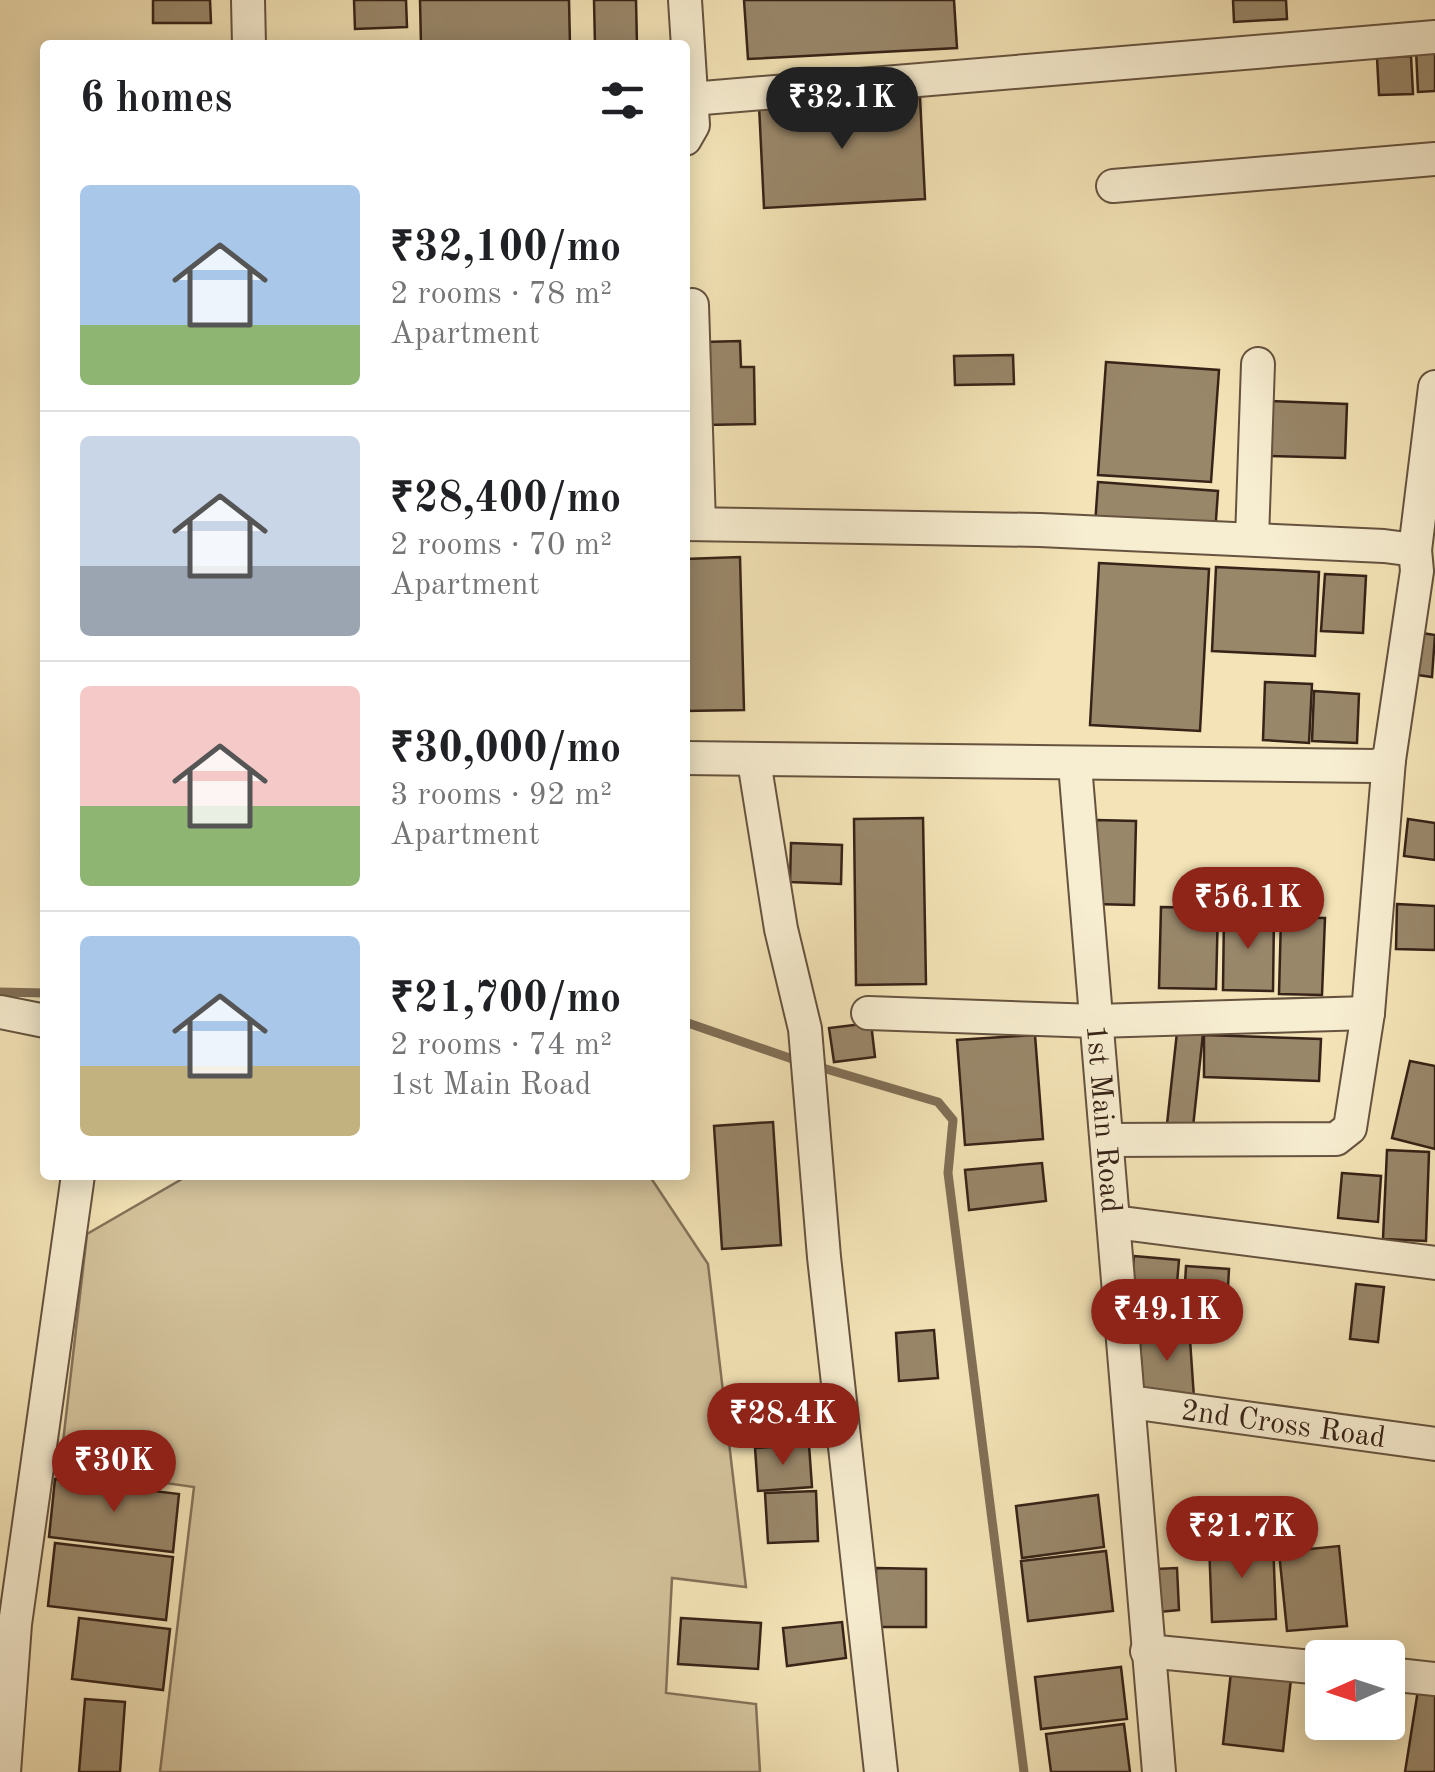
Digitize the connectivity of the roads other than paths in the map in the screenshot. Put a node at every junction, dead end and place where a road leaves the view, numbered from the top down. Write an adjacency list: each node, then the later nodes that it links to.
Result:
1 (248, 0): 4 (street)
2 (685, 0): 5 (street)
3 (1435, 37): 7 (street)
4 (249, 40)
5 (688, 40)
6 (690, 71): 7 (street)
7 (692, 99): 8 (street)
8 (690, 130)
9 (1435, 159): 10 (street)
10 (1114, 186)
11 (692, 305): 14 (street)
12 (1258, 364): 15 (street)
13 (1435, 387): 16 (street)
14 (692, 524): 15 (street)
15 (1252, 539): 16 (street)
16 (1415, 550): 18 (street)
17 (690, 758): 19 (street)
18 (1389, 760): 20 (street); 23 (street)
19 (754, 761): 20 (street); 37 (street)
20 (1075, 764): 25 (street, 1st Main Road)
21 (0, 1012): 24 (street)
22 (868, 1013): 25 (street)
23 (1368, 1013): 25 (street); 26 (street)
24 (40, 1020)
25 (1096, 1021): 26 (street, 1st Main Road)
26 (1107, 1140): 28 (street, 1st Main Road)
27 (77, 1180): 36 (street)
28 (1114, 1222): 29 (street); 30 (street, 1st Main Road)
29 (1435, 1263)
30 (1130, 1402): 31 (street, 2nd Cross Road); 32 (street, 1st Main Road)
31 (1435, 1444)
32 (1147, 1651): 33 (street); 38 (street, 1st Main Road)
33 (1305, 1666)
34 (1405, 1676): 35 (street)
35 (1435, 1679)
36 (4, 1772)
37 (882, 1772)
38 (1159, 1772)

